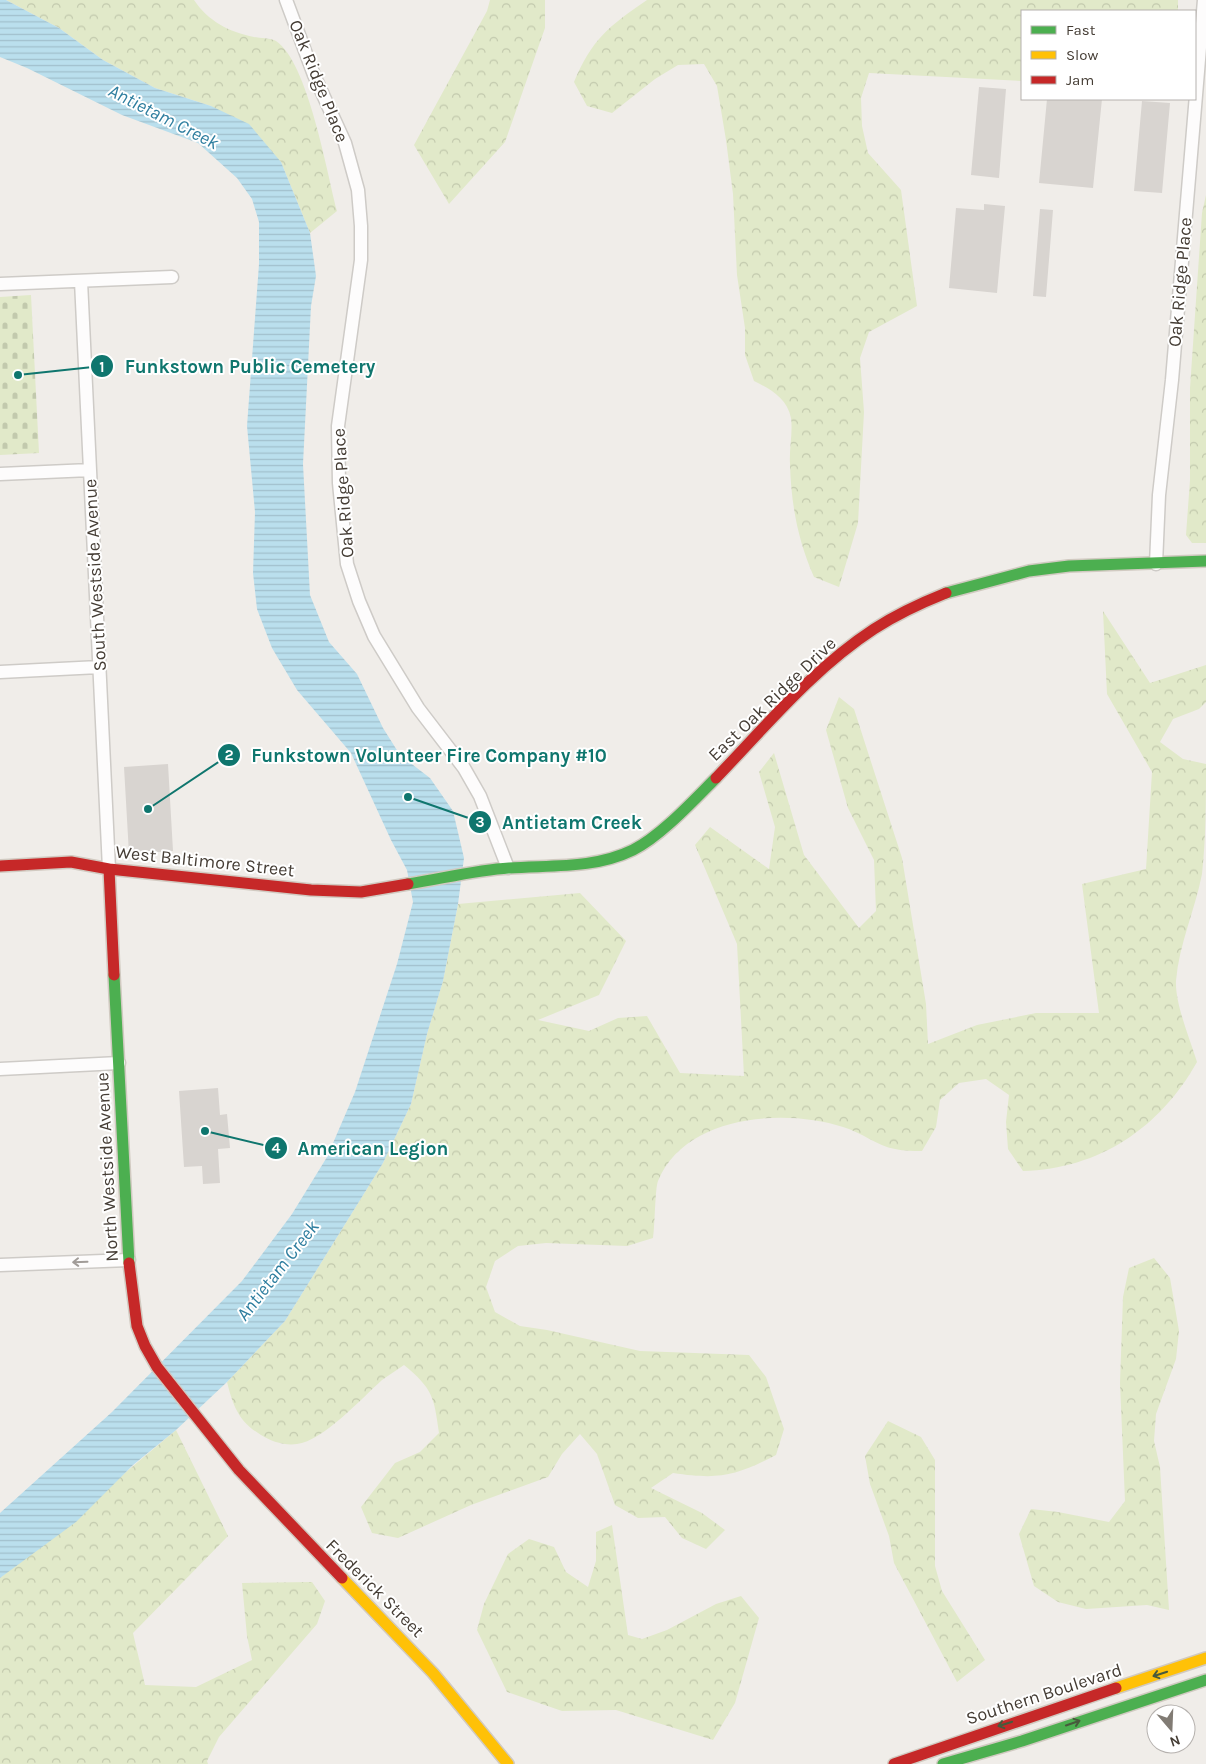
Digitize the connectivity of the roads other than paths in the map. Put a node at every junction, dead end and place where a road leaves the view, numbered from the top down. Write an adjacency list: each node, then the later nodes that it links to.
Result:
1 (286, 0): 15 (street, Oak Ridge Place)
2 (1204, 0): 3 (street, Oak Ridge Place)
3 (1196, 95)
4 (1196, 100): 11 (street, Oak Ridge Place)
5 (172, 277): 6 (street)
6 (80, 281): 7 (street); 8 (street, South Westside Avenue)
7 (0, 284)
8 (90, 470): 9 (street); 12 (street, South Westside Avenue)
9 (0, 474)
10 (1206, 561): 11 (main road, East Oak Ridge Drive)
11 (1156, 564): 15 (main road, East Oak Ridge Drive)
12 (99, 667): 13 (street); 16 (street, South Westside Avenue)
13 (0, 672)
14 (0, 866): 16 (main road, West Baltimore Street)
15 (508, 868): 17 (main road, East Oak Ridge Drive)
16 (109, 869): 17 (main road, West Baltimore Street); 18 (main road, North Westside Avenue)
17 (407, 885)
18 (119, 1064): 19 (street); 20 (main road, North Westside Avenue)
19 (0, 1069)
20 (129, 1260): 21 (street, one-way to 21); 22 (main road, North Westside Avenue)
21 (0, 1265)
22 (212, 1440): 25 (main road, Frederick Street)
23 (1206, 1658): 26 (main road, Southern Boulevard, one-way to 26)
24 (1206, 1680): 27 (main road, Southern Boulevard, one-way to 24)
25 (508, 1764)
26 (894, 1764)
27 (943, 1764)

